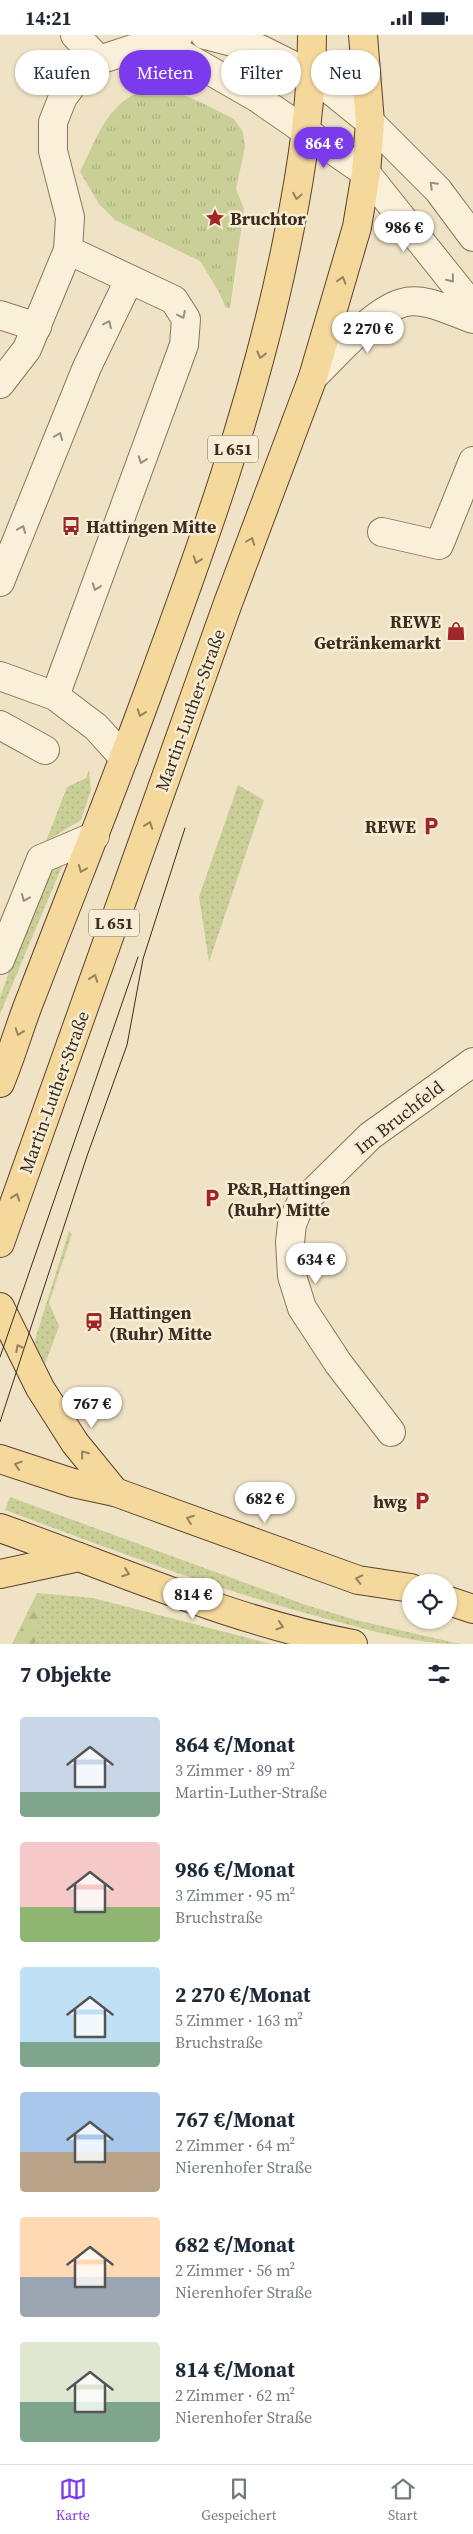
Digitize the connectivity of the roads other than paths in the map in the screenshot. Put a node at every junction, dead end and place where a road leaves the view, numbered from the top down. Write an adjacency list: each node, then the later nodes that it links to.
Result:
1 (75, 35): 6 (street)
2 (205, 35): 9 (street)
3 (312, 35): 7 (main road, L 651)
4 (363, 35): 13 (main road, Martin-Luther-Straße / L 651)
5 (171, 39): 8 (street); 14 (street)
6 (89, 50)
7 (312, 50)
8 (109, 57)
9 (311, 74)
10 (311, 89): 14 (main road, L 651)
11 (64, 95): 17 (street)
12 (337, 95): 13 (street)
13 (370, 122): 15 (main road, Martin-Luther-Straße / L 651); 16 (street, one-way to 13)
14 (308, 131): 15 (street); 33 (main road, L 651, one-way to 33)
15 (366, 173): 19 (street, one-way to 19); 24 (main road, Martin-Luther-Straße / L 651, one-way to 15)
16 (473, 237)
17 (68, 250): 18 (street); 22 (street)
18 (129, 280): 28 (street, one-way to 18); 30 (street, one-way to 30)
19 (473, 307)
20 (0, 315): 22 (street)
21 (473, 319): 24 (street)
22 (32, 338): 23 (street); 25 (street)
23 (0, 374)
24 (313, 377): 38 (main road, Martin-Luther-Straße / L 651, one-way to 24)
25 (0, 384)
26 (473, 461): 27 (street)
27 (382, 532)
28 (0, 582)
29 (0, 676): 30 (street)
30 (55, 696): 33 (street)
31 (0, 725): 32 (street)
32 (45, 750)
33 (124, 758): 34 (main road, L 651)
34 (95, 836): 35 (street, one-way to 35); 37 (main road, L 651, one-way to 37)
35 (0, 960)
36 (473, 1062): 40 (street, Im Bruchfeld)
37 (3, 1065)
38 (0, 1243)
39 (0, 1307): 42 (main road, one-way to 39)
40 (391, 1432)
41 (0, 1459): 42 (main road, one-way to 41)
42 (115, 1492): 46 (main road, one-way to 42)
43 (0, 1528): 44 (main road)
44 (81, 1556): 45 (main road); 49 (main road, one-way to 49)
45 (0, 1573)
46 (402, 1587)
47 (457, 1604): 48 (main road)
48 (473, 1609)
49 (353, 1644)

